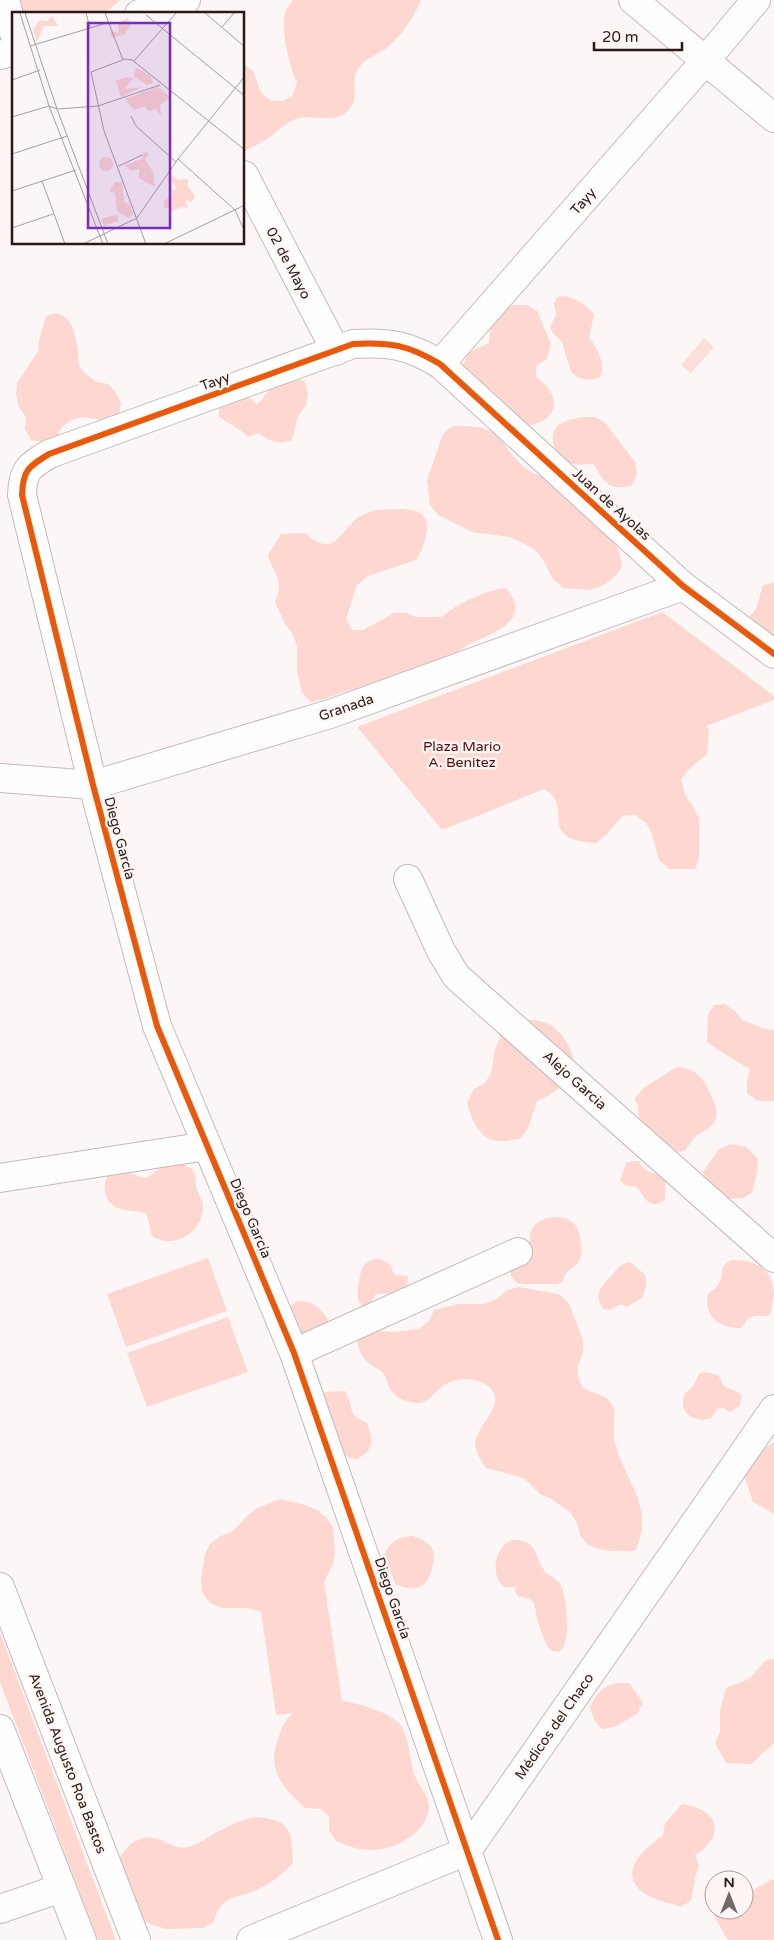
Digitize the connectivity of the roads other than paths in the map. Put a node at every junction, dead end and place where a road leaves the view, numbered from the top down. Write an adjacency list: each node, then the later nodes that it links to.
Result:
1 (6, 0): 7 (street)
2 (186, 0): 5 (street); 6 (street)
3 (633, 0): 8 (street)
4 (756, 0): 8 (street, Tayy)
5 (146, 12)
6 (190, 12)
7 (12, 25)
8 (705, 61): 9 (street); 12 (street, Tayy)
9 (774, 118)
10 (245, 177): 11 (street, 02 de Mayo)
11 (336, 351): 12 (street, Tayy); 13 (street, Tayy)
12 (440, 364): 14 (street, Juan de Ayolas)
13 (22, 495): 17 (street, Diego García)
14 (684, 586): 15 (street, Juan de Ayolas); 17 (street, Granada)
15 (774, 654)
16 (0, 778): 17 (street, Granada)
17 (93, 785): 19 (street, Diego García)
18 (408, 879): 22 (street, Alejo Garcia)
19 (207, 1146): 20 (street); 23 (street, Diego García)
20 (0, 1178)
21 (518, 1252): 23 (street)
22 (774, 1258)
23 (294, 1353): 27 (street, Diego García)
24 (774, 1409): 27 (street, Médicos del Chaco)
25 (0, 1587): 31 (street, Avenida Augusto Roa Bastos)
26 (0, 1729): 28 (street)
27 (467, 1851): 32 (street); 33 (street, Diego García)
28 (62, 1888): 29 (street); 30 (street)
29 (0, 1909)
30 (82, 1940)
31 (136, 1940)
32 (251, 1940)
33 (498, 1940)

